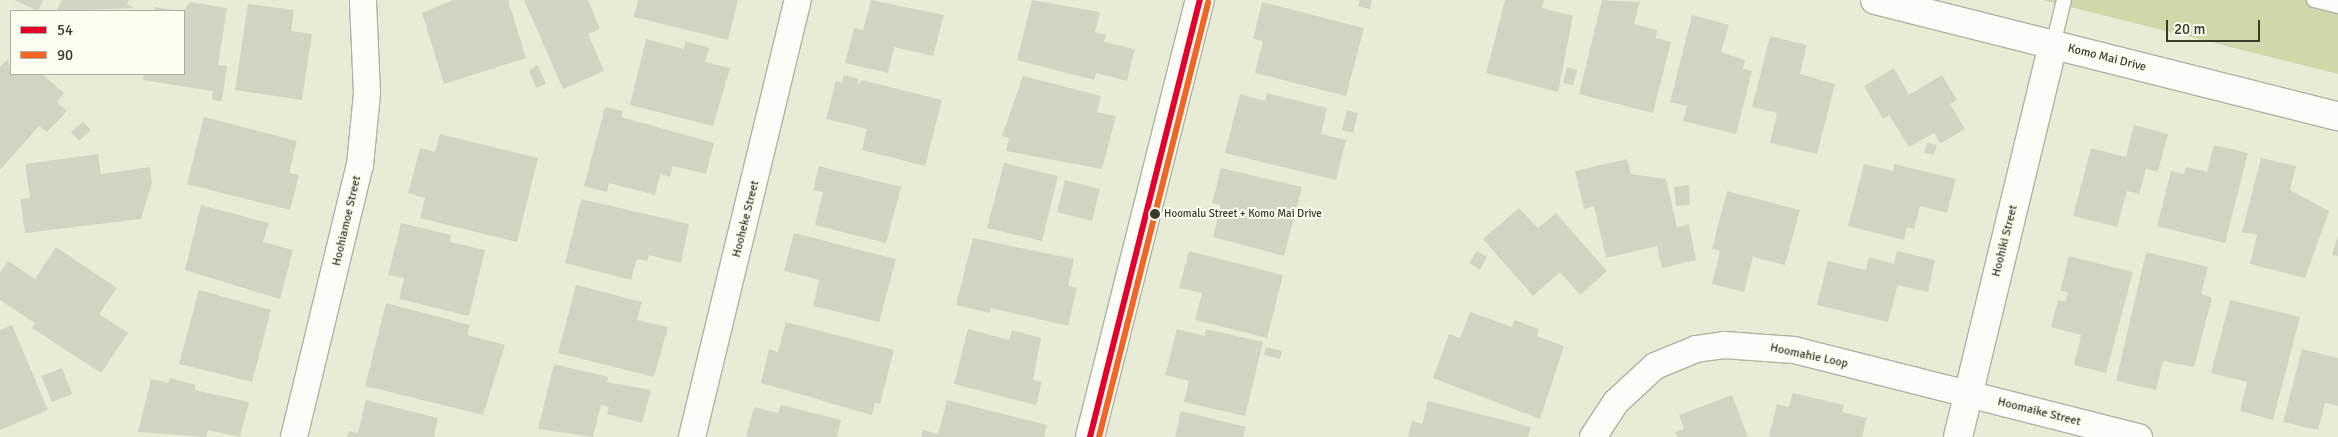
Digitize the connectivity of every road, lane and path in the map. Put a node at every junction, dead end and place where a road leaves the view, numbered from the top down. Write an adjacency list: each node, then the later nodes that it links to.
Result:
1 (363, 0): 11 (street, Hoohiamoe Street)
2 (798, 0): 12 (street, Hooheke Street)
3 (1200, 0): 13 (street)
4 (1875, 0): 8 (street, Komo Mai Drive)
5 (2064, 0): 8 (lane)
6 (2314, 0): 7 (lane)
7 (2338, 6)
8 (2053, 45): 9 (street, Komo Mai Drive); 10 (street, Hoohiki Street)
9 (2338, 116)
10 (1968, 394): 14 (street, Hoomahie Loop); 15 (street, Hoohiki Street); 16 (street, Hoomaike Street)
11 (294, 437)
12 (692, 437)
13 (1090, 437)
14 (1593, 437)
15 (1958, 437)
16 (2139, 437)

